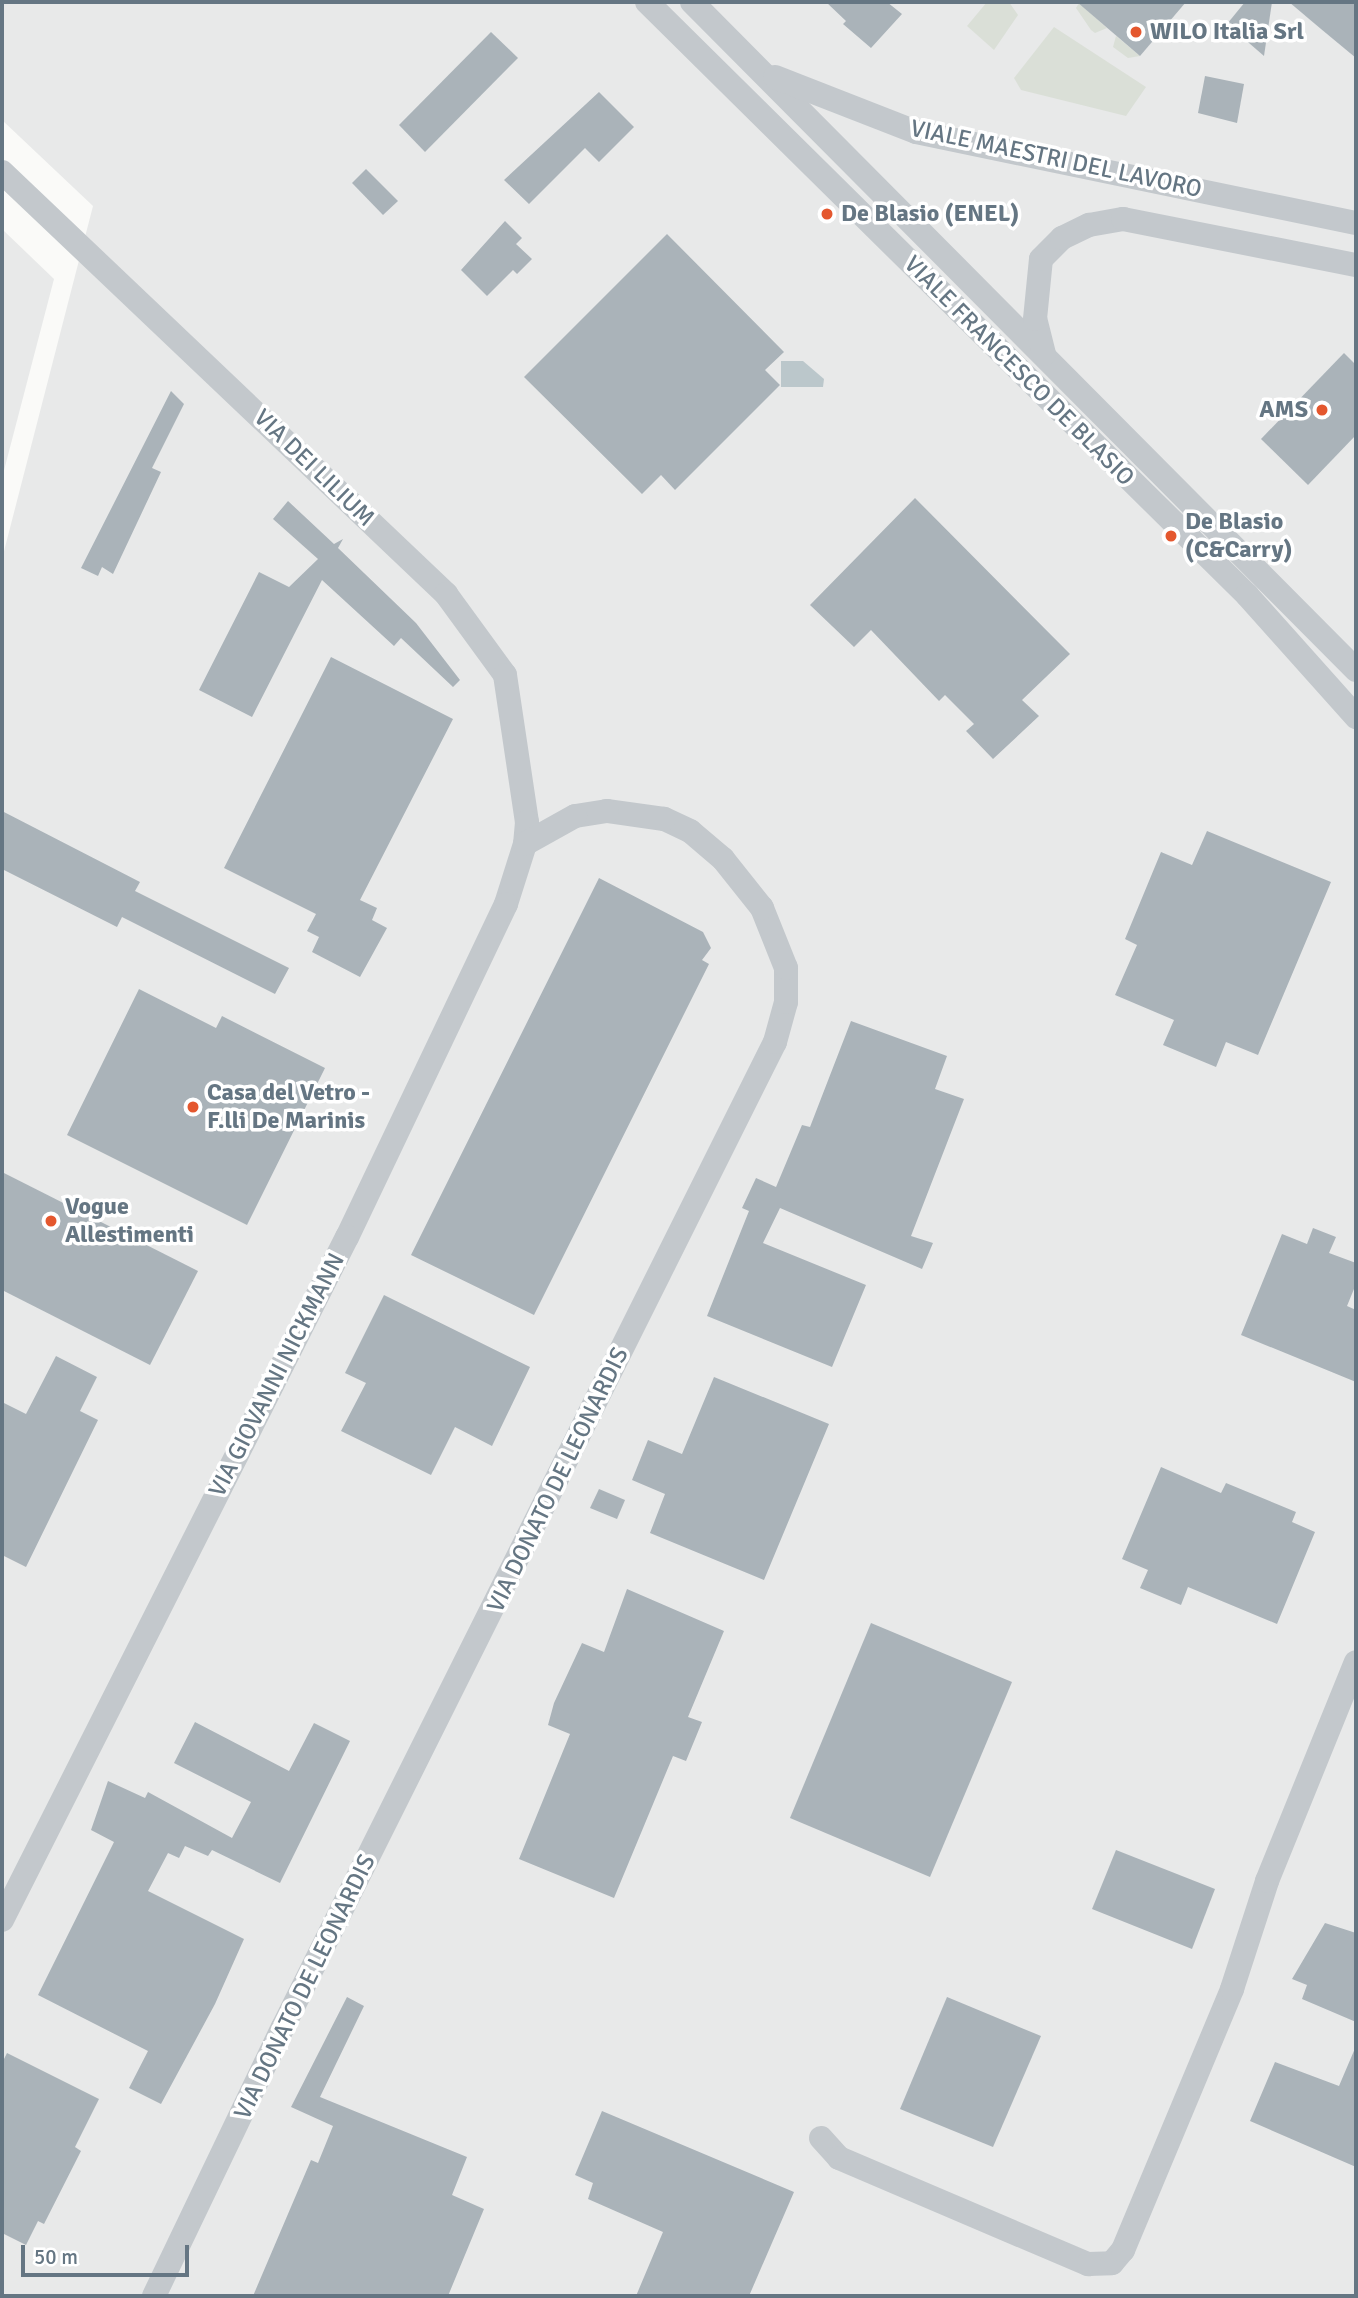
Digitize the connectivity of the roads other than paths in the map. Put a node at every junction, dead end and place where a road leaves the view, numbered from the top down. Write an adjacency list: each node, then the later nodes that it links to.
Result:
1 (647, 2): 9 (street, VIALE FRANCESCO DE BLASIO)
2 (692, 2): 3 (street, VIALE FRANCESCO DE BLASIO)
3 (763, 72): 5 (street, VIALE MAESTRI DEL LAVORO); 7 (street, VIALE FRANCESCO DE BLASIO)
4 (2, 172): 10 (street, VIA DEI LILIUM)
5 (1356, 223)
6 (1356, 265): 7 (street, VIALE MAESTRI DEL LAVORO)
7 (1045, 355): 8 (street, VIALE FRANCESCO DE BLASIO)
8 (1356, 670)
9 (1356, 716)
10 (526, 833): 12 (street, VIA GIOVANNI NICKMANN); 14 (street, VIA DONATO DE LEONARDIS)
11 (1356, 1662): 13 (street)
12 (2, 1920)
13 (821, 2138)
14 (154, 2296)

